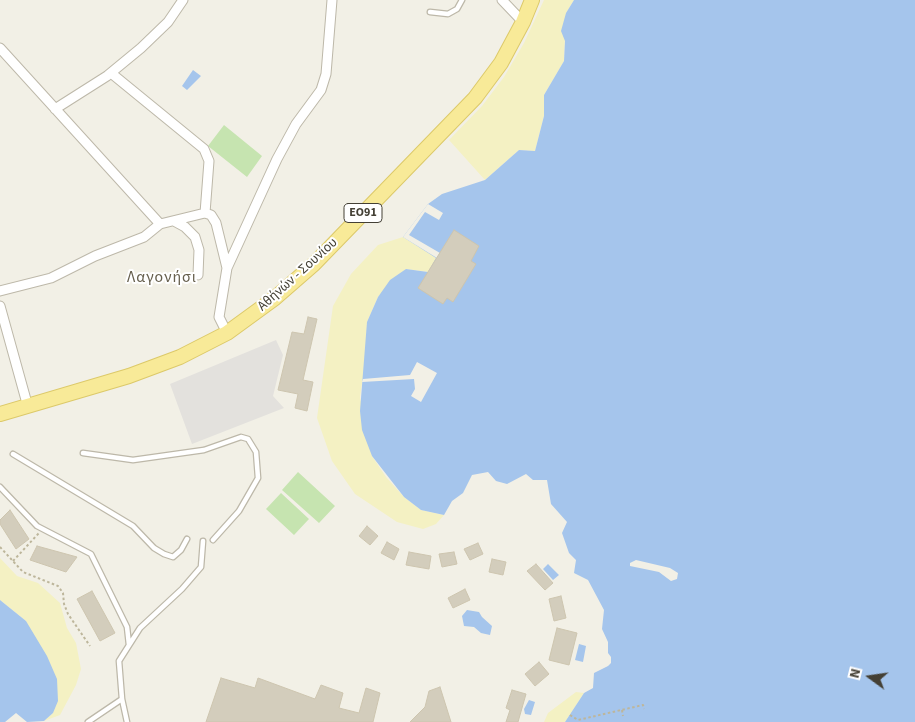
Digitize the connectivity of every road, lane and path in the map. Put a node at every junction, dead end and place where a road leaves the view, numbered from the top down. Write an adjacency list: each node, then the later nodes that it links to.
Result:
1 (183, 0): 9 (street)
2 (332, 0): 14 (street)
3 (462, 0): 6 (lane)
4 (502, 0): 7 (street)
5 (532, 0): 7 (main road, Αθήνών - Σουνίου / ΕΟ91)
6 (430, 12)
7 (523, 22): 18 (main road, Αθήνών - Σουνίου / ΕΟ91)
8 (0, 48): 10 (street)
9 (111, 73): 10 (street); 11 (street)
10 (55, 109): 13 (street)
11 (206, 213): 12 (street); 14 (street)
12 (174, 221): 13 (street); 15 (street)
13 (160, 224): 16 (street)
14 (227, 268): 18 (street)
15 (198, 275)
16 (0, 291)
17 (0, 306): 19 (street)
18 (227, 333): 19 (main road, Αθήνών - Σουνίου / ΕΟ91)
19 (28, 406): 20 (main road, Αθήνών - Σουνίου / ΕΟ91)
20 (0, 414)
21 (83, 453): 26 (lane)
22 (13, 454): 25 (lane)
23 (0, 487): 24 (lane)
24 (42, 529): 29 (path); 30 (lane)
25 (187, 539)
26 (212, 540)
27 (203, 541): 30 (lane)
28 (0, 547): 29 (path)
29 (13, 561): 31 (path)
30 (129, 645): 32 (lane)
31 (90, 646)
32 (122, 699): 37 (lane); 38 (lane)
33 (644, 709): 34 (path)
34 (622, 710): 35 (path); 36 (path)
35 (570, 715)
36 (623, 716)
37 (88, 722)
38 (127, 722)

